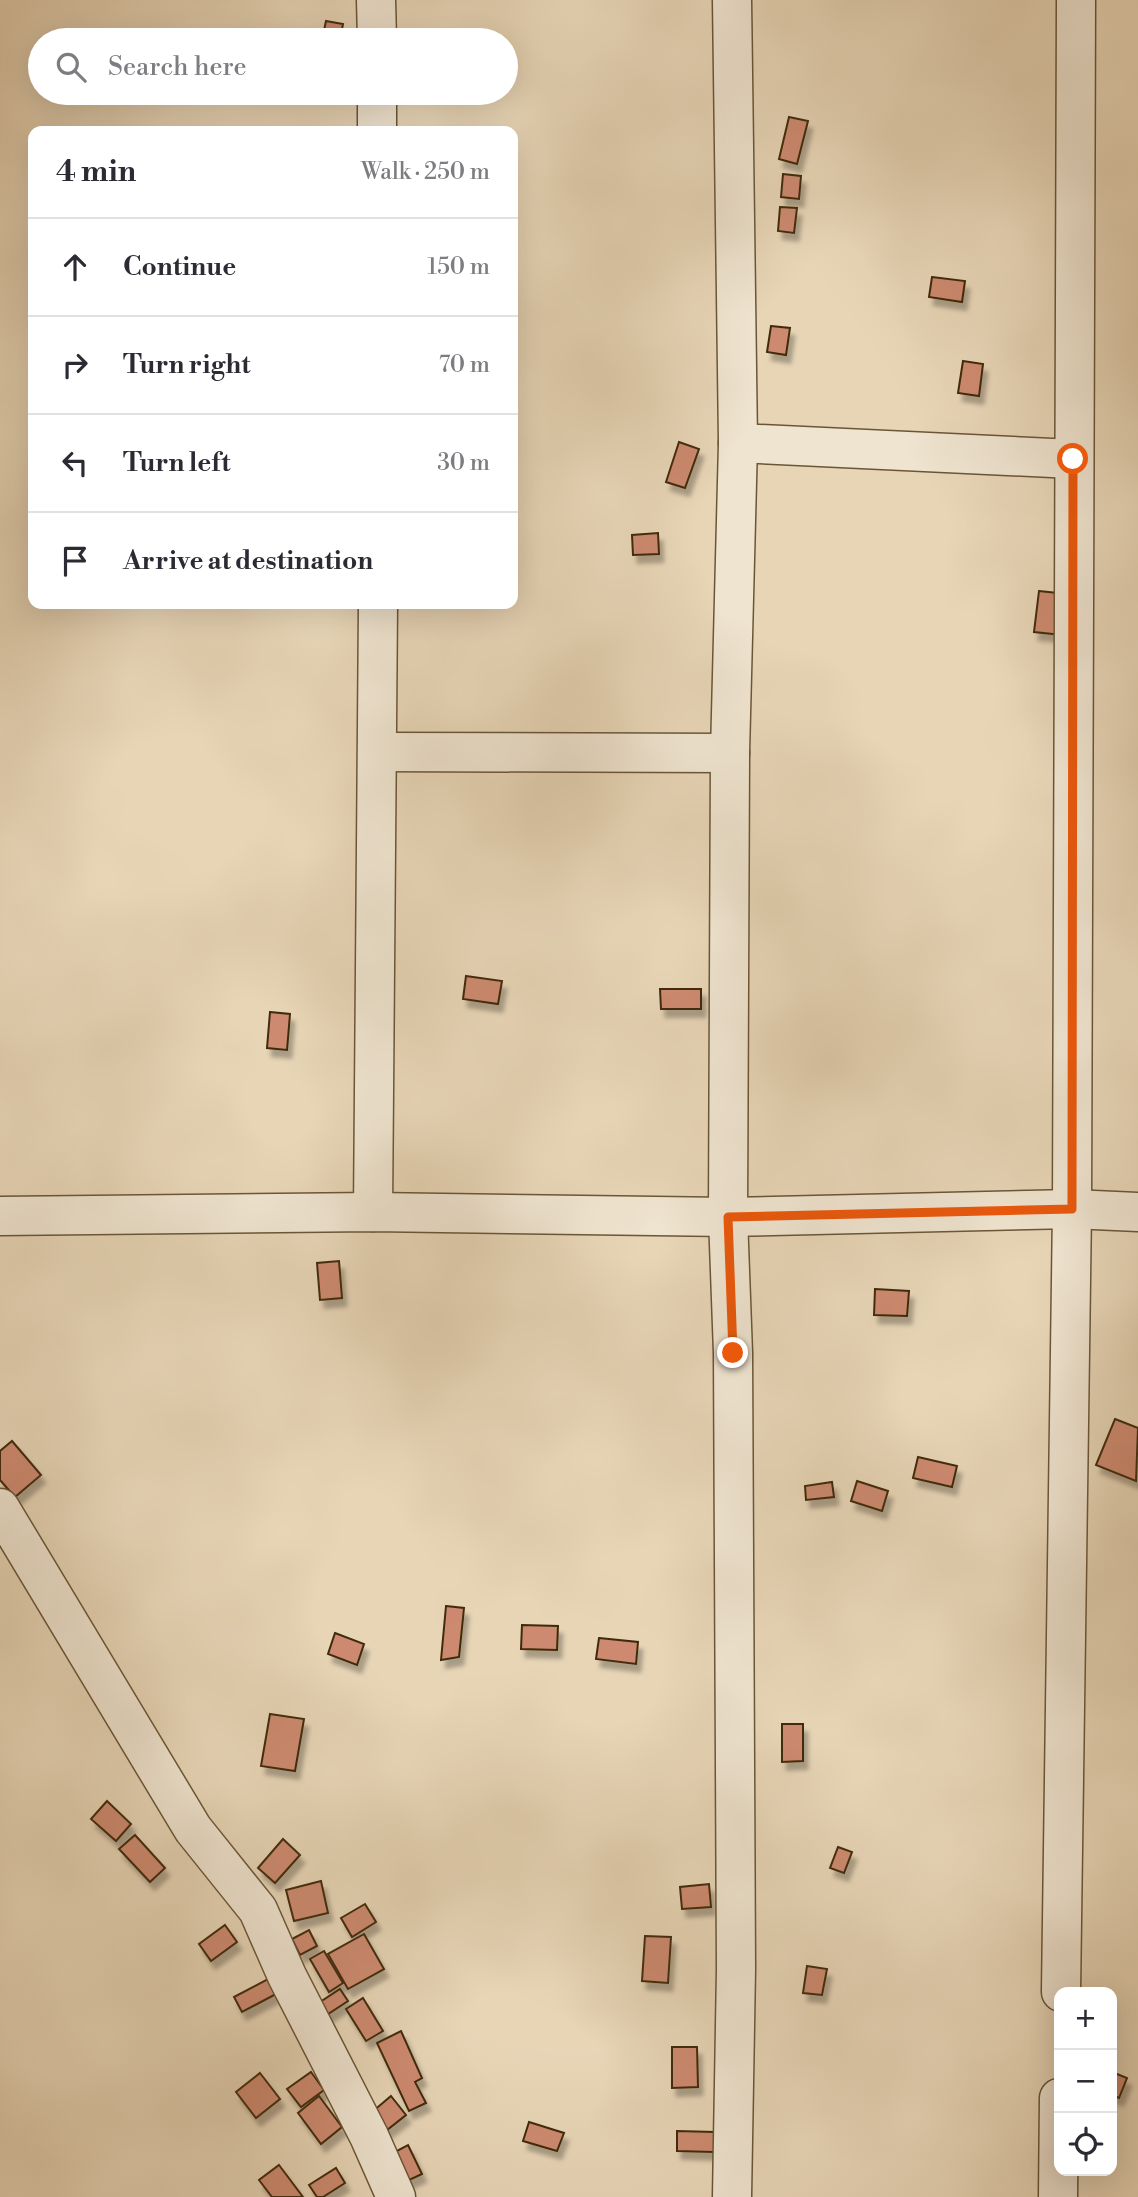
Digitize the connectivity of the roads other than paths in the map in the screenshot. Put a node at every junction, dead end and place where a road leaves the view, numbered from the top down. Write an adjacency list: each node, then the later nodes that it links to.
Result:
1 (376, 0): 4 (street)
2 (732, 0): 7 (street)
3 (1076, 0): 8 (street)
4 (377, 28)
5 (377, 105): 6 (street)
6 (377, 126)
7 (738, 443): 8 (street); 11 (street)
8 (1073, 459): 12 (street)
9 (378, 609): 10 (street)
10 (378, 752): 11 (street); 13 (street)
11 (730, 753): 16 (street)
12 (1072, 1209): 14 (street); 16 (street); 18 (street)
13 (373, 1212): 15 (street); 16 (street)
14 (1138, 1212)
15 (0, 1216)
16 (728, 1217): 21 (street)
17 (0, 1508): 20 (street)
18 (1061, 1987)
19 (1059, 2113): 22 (street)
20 (396, 2197)
21 (732, 2197)
22 (1058, 2197)

